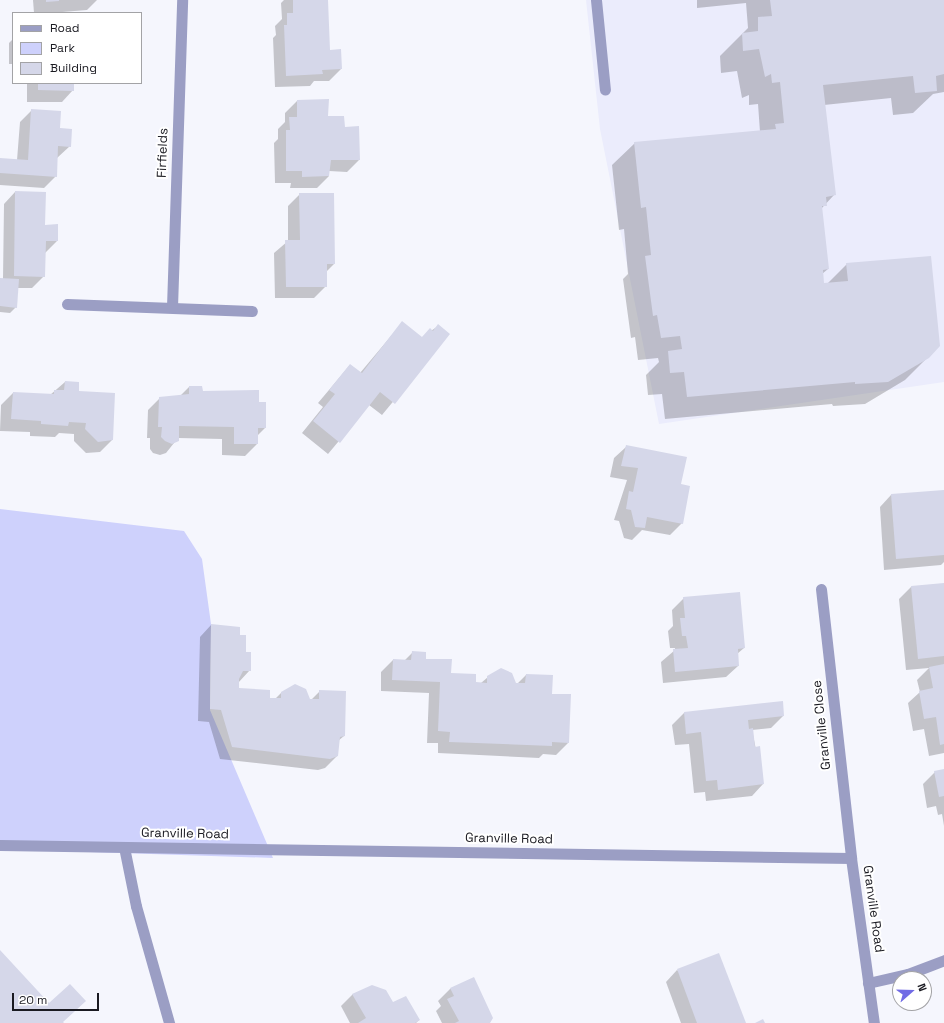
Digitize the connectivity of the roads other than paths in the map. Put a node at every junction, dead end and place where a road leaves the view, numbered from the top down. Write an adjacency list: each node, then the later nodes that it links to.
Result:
1 (182, 0): 5 (street, Firfields)
2 (596, 0): 3 (street)
3 (605, 90)
4 (67, 304): 5 (street)
5 (172, 307): 6 (street)
6 (252, 311)
7 (821, 589): 10 (street, Granville Close)
8 (0, 845): 9 (street, Granville Road)
9 (124, 847): 10 (street, Granville Road); 13 (street)
10 (851, 858): 12 (street, Granville Road)
11 (944, 960): 12 (street)
12 (868, 982): 14 (street, Granville Road)
13 (169, 1023)
14 (874, 1023)

